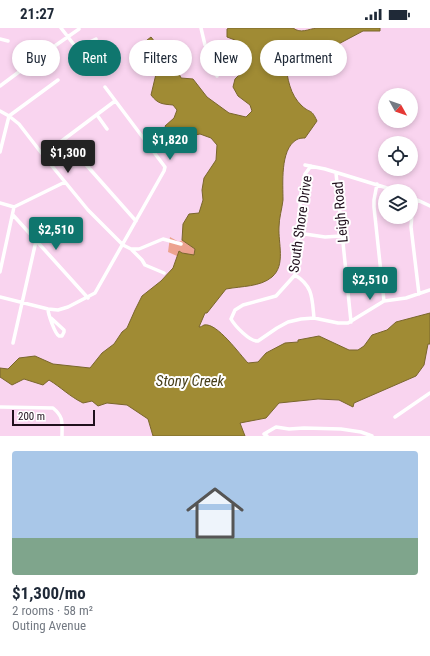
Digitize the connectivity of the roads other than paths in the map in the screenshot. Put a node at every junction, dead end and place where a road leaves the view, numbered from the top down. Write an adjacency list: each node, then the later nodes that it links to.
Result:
1 (61, 28): 4 (street)
2 (201, 28): 7 (street)
3 (79, 29): 4 (street)
4 (67, 37): 6 (street); 10 (street)
5 (0, 39): 8 (street)
6 (70, 40)
7 (204, 40)
8 (8, 41)
9 (58, 80): 15 (street)
10 (0, 86)
11 (105, 87): 12 (street)
12 (115, 101): 14 (street); 30 (street)
13 (0, 111): 15 (street)
14 (97, 115): 16 (street); 18 (street)
15 (9, 116): 17 (street); 18 (street)
16 (107, 129)
17 (0, 152)
18 (42, 155): 23 (street)
19 (81, 159): 30 (street)
20 (305, 165): 21 (street)
21 (311, 166): 22 (street); 32 (street, South Shore Drive)
22 (336, 173): 24 (street); 33 (street, Leigh Road)
23 (65, 182): 28 (street); 36 (street)
24 (377, 184): 45 (street)
25 (418, 200): 27 (street)
26 (0, 203): 28 (street)
27 (430, 206)
28 (14, 207): 29 (street)
29 (13, 215): 34 (street); 38 (street)
30 (136, 221): 36 (street)
31 (411, 224): 42 (street)
32 (298, 233): 33 (street); 40 (street, South Shore Drive)
33 (341, 236): 50 (street, Leigh Road)
34 (36, 241): 44 (street); 46 (street)
35 (181, 244): 37 (street)
36 (123, 245): 37 (street); 44 (street)
37 (131, 249): 39 (street)
38 (0, 272)
39 (164, 273)
40 (294, 275): 49 (street); 49 (street, South Shore Drive)
41 (430, 290): 42 (street)
42 (419, 294): 45 (street)
43 (0, 297): 46 (street)
44 (88, 298): 47 (street)
45 (384, 301): 50 (street)
46 (23, 302): 47 (street); 51 (street)
47 (48, 309): 48 (street)
48 (51, 318): 48 (street)
49 (314, 318): 50 (street)
50 (351, 322)
51 (13, 343)
52 (430, 393): 54 (street)
53 (0, 407): 56 (street)
54 (395, 418)
55 (265, 435): 57 (street)
56 (62, 436)
57 (372, 436)

